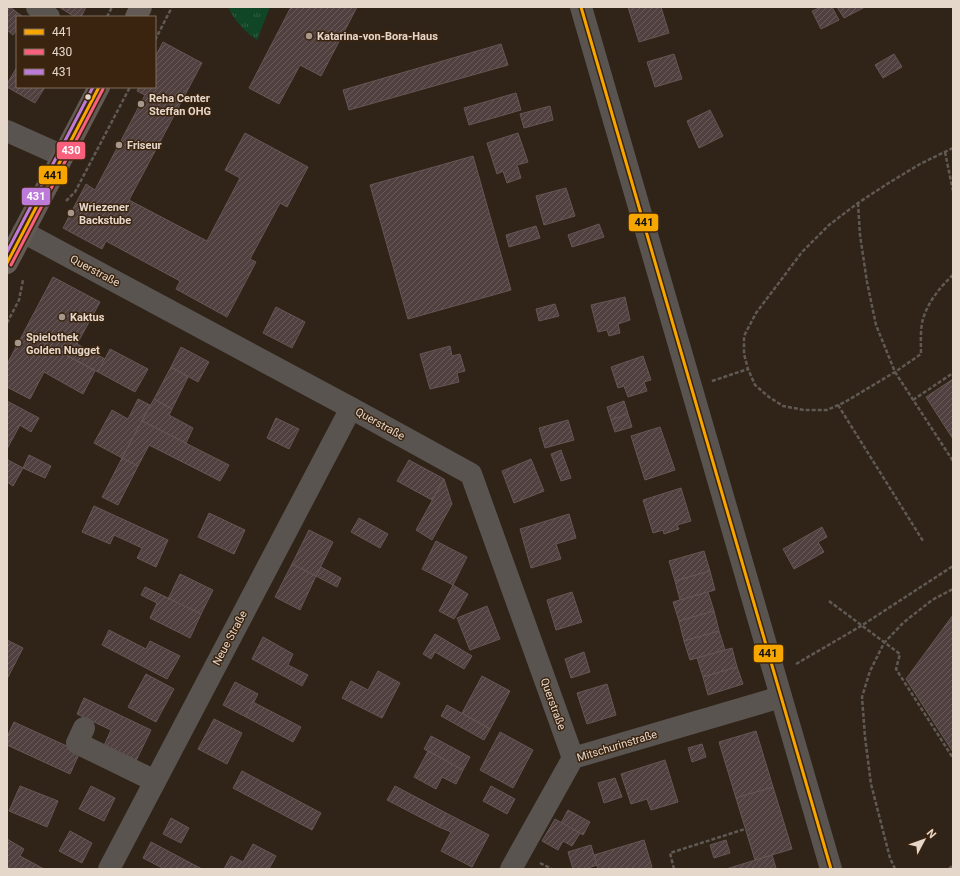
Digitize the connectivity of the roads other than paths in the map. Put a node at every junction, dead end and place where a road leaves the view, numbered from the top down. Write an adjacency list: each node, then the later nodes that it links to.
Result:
1 (37, 7): 4 (street)
2 (141, 7): 5 (main road)
3 (581, 7): 12 (street)
4 (48, 16)
5 (136, 16)
6 (98, 88): 8 (main road)
7 (7, 131): 8 (street)
8 (63, 156): 9 (main road)
9 (23, 232): 10 (main road); 11 (street, Querstraße)
10 (16, 268)
11 (351, 408): 14 (street, Querstraße); 15 (street, Neue Straße)
12 (781, 697): 14 (street, Mitschurinstraße); 18 (street)
13 (84, 728): 15 (street)
14 (573, 758): 17 (street, Mitschurinstraße)
15 (155, 781): 16 (street, Neue Straße)
16 (110, 869)
17 (511, 869)
18 (831, 869)

